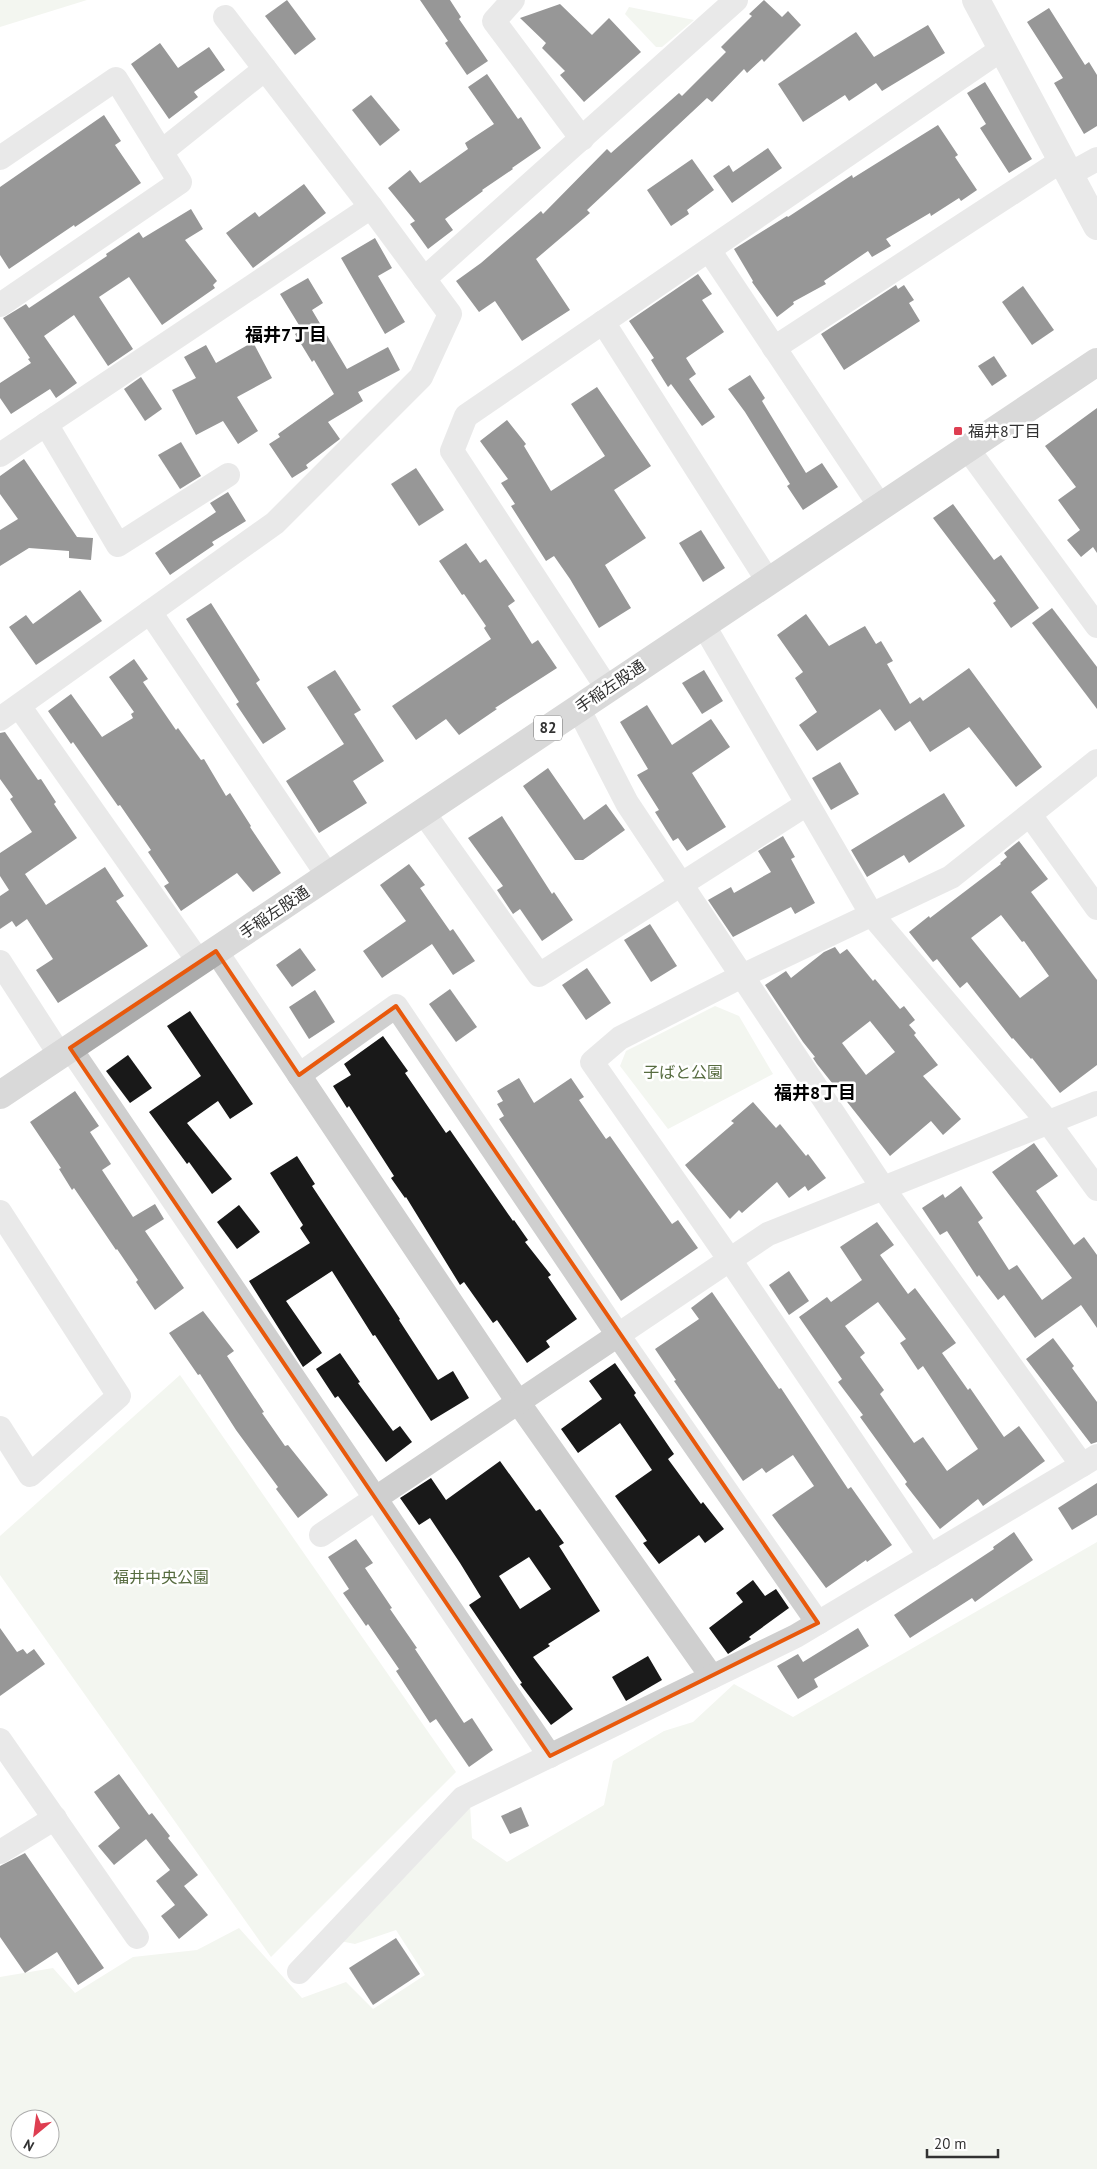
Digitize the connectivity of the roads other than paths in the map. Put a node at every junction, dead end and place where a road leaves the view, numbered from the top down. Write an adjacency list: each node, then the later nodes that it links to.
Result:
1 (514, 0): 7 (street)
2 (736, 0): 7 (street)
3 (976, 0): 5 (street)
4 (225, 17): 6 (street)
5 (1002, 50): 11 (street); 14 (street)
6 (265, 69): 8 (street); 12 (street)
7 (582, 139): 15 (street)
8 (161, 152): 9 (street); 16 (street)
9 (0, 158)
10 (1097, 159): 11 (street)
11 (1065, 168): 13 (street); 18 (street)
12 (371, 207): 15 (street); 20 (street)
13 (1097, 226)
14 (708, 250): 17 (street); 18 (street)
15 (424, 279): 26 (street)
16 (0, 305)
17 (602, 322): 25 (street); 29 (street)
18 (774, 348): 24 (street)
19 (1097, 362): 21 (main road, 手稲左股通 / 82)
20 (46, 424): 22 (street); 23 (street)
21 (967, 448): 24 (main road, 手稲左股通 / 82); 28 (street)
22 (0, 455)
23 (228, 474)
24 (880, 506): 25 (main road, 手稲左股通 / 82)
25 (768, 581): 27 (main road, 手稲左股通 / 82)
26 (150, 612): 31 (street); 36 (street)
27 (703, 624): 29 (main road, 手稲左股通 / 82); 33 (street)
28 (1097, 626)
29 (607, 688): 30 (main road, 手稲左股通 / 82)
30 (578, 708): 34 (main road, 手稲左股通 / 82); 37 (street)
31 (9, 713): 40 (street)
32 (1097, 761): 35 (street)
33 (807, 804): 37 (street); 39 (street)
34 (423, 812): 36 (main road, 手稲左股通 / 82); 37 (street)
35 (1030, 814): 38 (street); 39 (street)
36 (328, 876): 40 (main road, 手稲左股通 / 82)
37 (682, 886): 42 (street)
38 (1097, 908)
39 (872, 915): 42 (street); 47 (street)
40 (207, 956): 43 (main road, 手稲左股通 / 82); 44 (street)
41 (0, 962): 43 (street)
42 (742, 976): 48 (street); 51 (street)
43 (65, 1051): 45 (main road, 手稲左股通 / 82); 56 (street)
44 (299, 1075): 52 (street); 53 (street)
45 (0, 1095)
46 (1097, 1103): 47 (street)
47 (1048, 1122): 48 (street); 49 (street)
48 (883, 1188): 51 (street); 55 (street)
49 (1097, 1189)
50 (0, 1212): 54 (street)
51 (730, 1260): 52 (street); 58 (street)
52 (618, 1335): 53 (street); 59 (street)
53 (518, 1402): 56 (street); 60 (street)
54 (0, 1428)
55 (1089, 1461): 58 (street)
56 (375, 1499): 57 (street); 62 (street)
57 (321, 1535)
58 (930, 1556): 59 (street)
59 (818, 1623): 60 (street)
60 (712, 1677): 62 (street)
61 (0, 1740): 63 (street)
62 (550, 1756): 66 (street)
63 (55, 1818): 64 (street); 65 (street)
64 (0, 1852)
65 (137, 1937)
66 (299, 1972)

